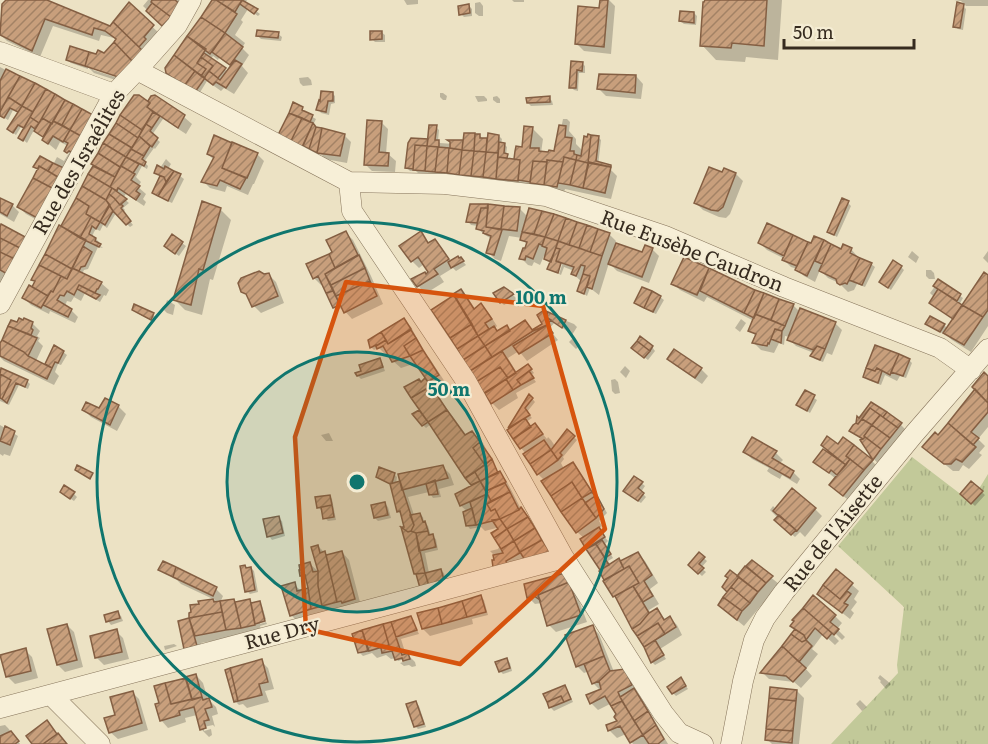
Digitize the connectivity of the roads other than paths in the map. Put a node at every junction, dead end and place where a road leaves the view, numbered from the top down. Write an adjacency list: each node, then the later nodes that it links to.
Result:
1 (191, 0): 3 (street, Rue des Israélites)
2 (0, 52): 4 (street)
3 (137, 70): 4 (street, Rue des Israélites); 5 (street, Rue Eusèbe Caudron)
4 (114, 94): 6 (street, Rue des Israélites)
5 (349, 182): 8 (street, Rue Eusèbe Caudron); 9 (street)
6 (0, 304)
7 (988, 349): 8 (street, Rue de l'Aisette)
8 (971, 370): 14 (street, Rue de l'Aisette)
9 (564, 558): 10 (street, Rue Dry); 13 (street)
10 (51, 695): 11 (street, Rue Dry); 12 (street)
11 (0, 708)
12 (100, 744)
13 (703, 744)
14 (731, 744)

